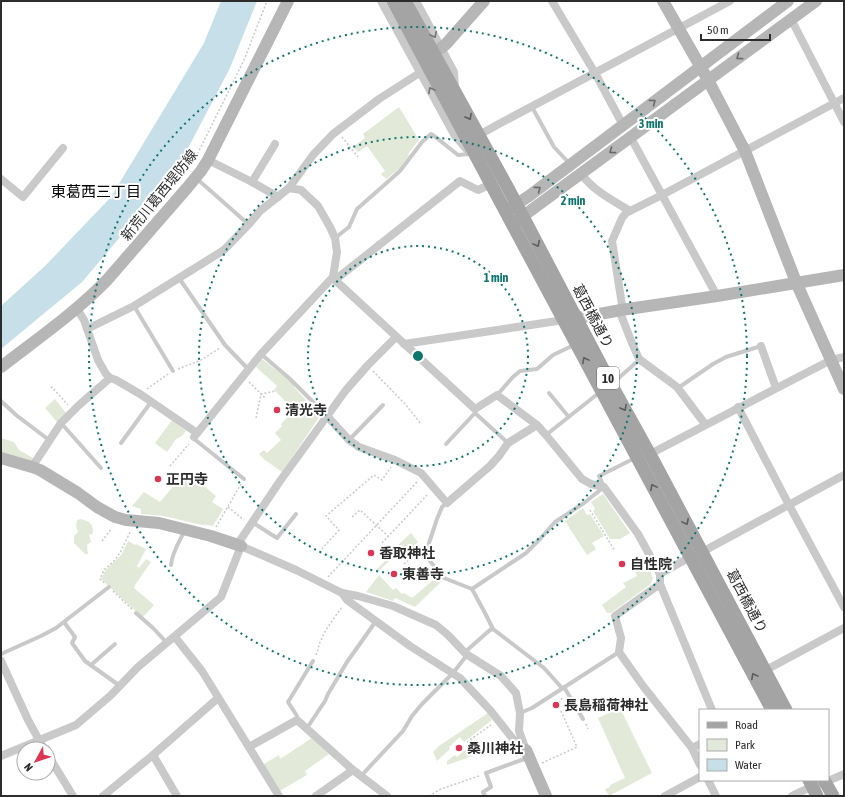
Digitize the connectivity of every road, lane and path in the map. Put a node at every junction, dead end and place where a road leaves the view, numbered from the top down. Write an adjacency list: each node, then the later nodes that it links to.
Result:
1 (267, 1): 36 (path)
2 (288, 1): 33 (street, 新荒川葛西堤防線)
3 (382, 1): 17 (street)
4 (393, 1): 15 (main road, 葛西橋通り / 10)
5 (405, 1): 15 (main road, 葛西橋通り / 10)
6 (416, 1): 15 (street, one-way to 15)
7 (484, 1): 15 (street)
8 (552, 1): 18 (street)
9 (664, 1): 14 (street)
10 (730, 1): 14 (street)
11 (816, 1): 13 (street)
12 (784, 2): 16 (street)
13 (790, 19): 19 (street, one-way to 19); 21 (street)
14 (679, 28): 16 (street); 18 (street)
15 (430, 48): 26 (main road, 葛西橋通り / 10, one-way to 26); 35 (main road, 葛西橋通り / 10)
16 (701, 66): 19 (street); 24 (street, one-way to 16)
17 (421, 72): 25 (street); 31 (street, one-way to 17)
18 (595, 73): 22 (street); 24 (street)
19 (708, 80): 27 (street); 30 (street)
20 (844, 98): 21 (street)
21 (835, 103): 23 (street); 30 (street)
22 (532, 107): 26 (street); 34 (lane)
23 (844, 122)
24 (623, 125): 34 (street)
25 (337, 131): 32 (path); 41 (street)
26 (479, 135): 44 (main road, 葛西橋通り / 10)
27 (631, 138): 37 (street, one-way to 37); 42 (street)
28 (275, 144): 39 (street)
29 (63, 148): 38 (street)
30 (745, 150): 42 (street); 52 (street)
31 (470, 154): 35 (street); 48 (lane)
32 (358, 158)
33 (208, 160): 36 (street, 新荒川葛西堤防線); 39 (street)
34 (570, 165): 44 (street, one-way to 34)
35 (483, 168): 40 (main road, 葛西橋通り / 10)
36 (194, 172): 47 (lane); 55 (street, 新荒川葛西堤防線)
37 (581, 174): 45 (street); 46 (street)
38 (1, 179)
39 (252, 182): 43 (street)
40 (491, 184): 44 (main road, 葛西橋通り / 10); 51 (street)
41 (289, 188): 43 (street); 48 (street)
42 (662, 195): 45 (street); 53 (street)
43 (278, 197): 47 (street)
44 (511, 208): 46 (main road, 葛西橋通り / 10)
45 (630, 211): 56 (street)
46 (518, 220): 57 (main road, 葛西橋通り / 10)
47 (250, 223): 50 (street)
48 (335, 238): 51 (street)
49 (844, 275): 52 (street)
50 (179, 278): 54 (street); 62 (lane)
51 (334, 279): 59 (street); 64 (street)
52 (796, 282): 53 (street); 67 (street)
53 (717, 296): 56 (street)
54 (134, 306): 58 (street); 70 (lane)
55 (77, 309): 58 (street); 69 (street, 新荒川葛西堤防線)
56 (621, 310): 57 (street); 66 (street)
57 (570, 319): 60 (street); 61 (main road, 葛西橋通り / 10); 74 (main road, 葛西橋通り / 10)
58 (87, 329): 72 (street)
59 (396, 337): 60 (street); 68 (street)
60 (404, 344): 89 (street)
61 (576, 344): 74 (main road, 葛西橋通り / 10, one-way to 61); 82 (lane)
62 (225, 345): 70 (path); 71 (lane)
63 (761, 346): 75 (lane); 76 (street)
64 (261, 354): 71 (street); 90 (lane)
65 (844, 357): 67 (street)
66 (640, 359): 74 (lane); 75 (street)
67 (830, 360): 76 (street); 77 (street)
68 (368, 365): 90 (street); 94 (path)
69 (1, 367)
70 (173, 371): 80 (path)
71 (247, 374): 81 (path); 97 (street)
72 (110, 378): 80 (street); 88 (street)
73 (51, 388): 88 (path)
74 (606, 388): 91 (lane); 104 (main road, 葛西橋通り / 10)
75 (678, 388): 95 (street)
76 (776, 388): 87 (street)
77 (844, 389)
78 (276, 391): 81 (path)
79 (549, 393): 91 (lane)
80 (140, 394): 85 (street)
81 (261, 394): 83 (path); 92 (path)
82 (497, 395): 89 (street); 96 (street)
83 (266, 400)
84 (1, 401): 99 (lane)
85 (151, 402): 97 (street); 101 (lane)
86 (383, 405): 100 (lane)
87 (738, 407): 95 (street); 116 (street)
88 (73, 411): 93 (street)
89 (475, 411): 102 (lane); 103 (lane)
90 (327, 416): 100 (street); 123 (street)
91 (568, 416): 98 (lane)
92 (256, 418)
93 (61, 423): 99 (street); 109 (lane)
94 (421, 424)
95 (705, 424): 104 (street)
96 (536, 426): 98 (street); 102 (street)
97 (195, 435): 107 (path); 112 (lane)
98 (546, 435): 113 (street)
99 (50, 440): 108 (street)
100 (349, 440): 106 (street)
101 (121, 443)
102 (508, 443): 115 (street)
103 (446, 444)
104 (643, 455): 113 (lane); 134 (main road, 葛西橋通り / 10)
105 (1, 458): 108 (street)
106 (395, 460): 110 (street); 133 (path)
107 (170, 466)
108 (32, 467): 121 (street)
109 (101, 468)
110 (423, 475): 114 (street); 124 (path)
111 (844, 475): 116 (street)
112 (244, 479): 117 (path)
113 (604, 487): 137 (street); 141 (lane)
114 (434, 488): 115 (street); 127 (path)
115 (447, 503): 130 (lane)
116 (789, 505): 134 (street); 144 (street)
117 (227, 507): 123 (path); 126 (path)
118 (590, 510): 132 (path)
119 (296, 514): 123 (lane)
120 (352, 517): 124 (path)
121 (120, 518): 122 (street); 128 (path)
122 (135, 521): 125 (street); 140 (path)
123 (251, 523): 131 (street)
124 (376, 525): 127 (path); 138 (path)
125 (186, 530): 126 (street); 136 (lane)
126 (211, 536): 131 (street)
127 (388, 536): 129 (path)
128 (102, 541)
129 (382, 543)
130 (428, 543): 135 (path); 141 (lane)
131 (239, 546): 138 (street); 150 (street)
132 (615, 551)
133 (319, 552)
134 (696, 554): 137 (street); 159 (main road, 葛西橋通り / 10); 166 (main road, 葛西橋通り / 10, one-way to 134)
135 (404, 564)
136 (171, 565)
137 (660, 574): 139 (street)
138 (322, 583): 142 (street)
139 (660, 584): 153 (street); 165 (street)
140 (109, 587): 145 (path); 147 (lane)
141 (472, 589): 149 (lane)
142 (342, 592): 143 (street); 155 (street)
143 (347, 600): 146 (street); 156 (path)
144 (844, 608)
145 (136, 613): 151 (lane)
146 (376, 621): 160 (street); 172 (lane)
147 (64, 622): 154 (lane); 158 (lane)
148 (844, 628): 159 (street)
149 (493, 629): 155 (lane); 162 (lane)
150 (175, 637): 151 (street); 163 (street)
151 (167, 643): 161 (street)
152 (115, 644): 158 (lane)
153 (619, 652): 162 (lane); 177 (street)
154 (1, 654)
155 (466, 654): 160 (lane); 168 (street)
156 (313, 660): 170 (lane)
157 (1, 661): 173 (street)
158 (91, 665): 161 (lane)
159 (766, 670): 167 (main road, 葛西橋通り / 10)
160 (453, 673): 171 (street); 187 (lane)
161 (120, 686): 173 (street)
162 (563, 688): 164 (lane); 168 (lane)
163 (218, 698): 176 (street); 179 (street)
164 (574, 704): 169 (lane); 181 (path)
165 (712, 709)
166 (769, 709)
167 (786, 709)
168 (520, 713): 181 (street)
169 (583, 719)
170 (297, 720): 172 (street); 176 (street)
171 (498, 720): 174 (path); 181 (street)
172 (306, 728): 184 (street)
173 (39, 741)
174 (467, 742)
175 (699, 744): 177 (street)
176 (249, 747): 196 (street)
177 (692, 748): 182 (street)
178 (16, 750): 180 (street)
179 (152, 755): 194 (street); 195 (street)
180 (1, 756)
181 (532, 757): 185 (lane); 201 (street)
182 (699, 763)
183 (56, 768): 193 (street)
184 (353, 770): 187 (street); 197 (street)
185 (486, 773): 199 (path); 200 (lane)
186 (844, 774): 189 (street)
187 (360, 776): 198 (street)
188 (699, 778): 202 (street)
189 (829, 780)
190 (708, 781): 203 (street)
191 (825, 781): 192 (street); 205 (main road)
192 (813, 788): 204 (street)
193 (73, 796)
194 (103, 796)
195 (178, 796)
196 (279, 796)
197 (316, 796)
198 (387, 796)
199 (429, 796)
200 (485, 796)
201 (546, 796)
202 (665, 796)
203 (716, 796)
204 (792, 796)
205 (832, 796)

